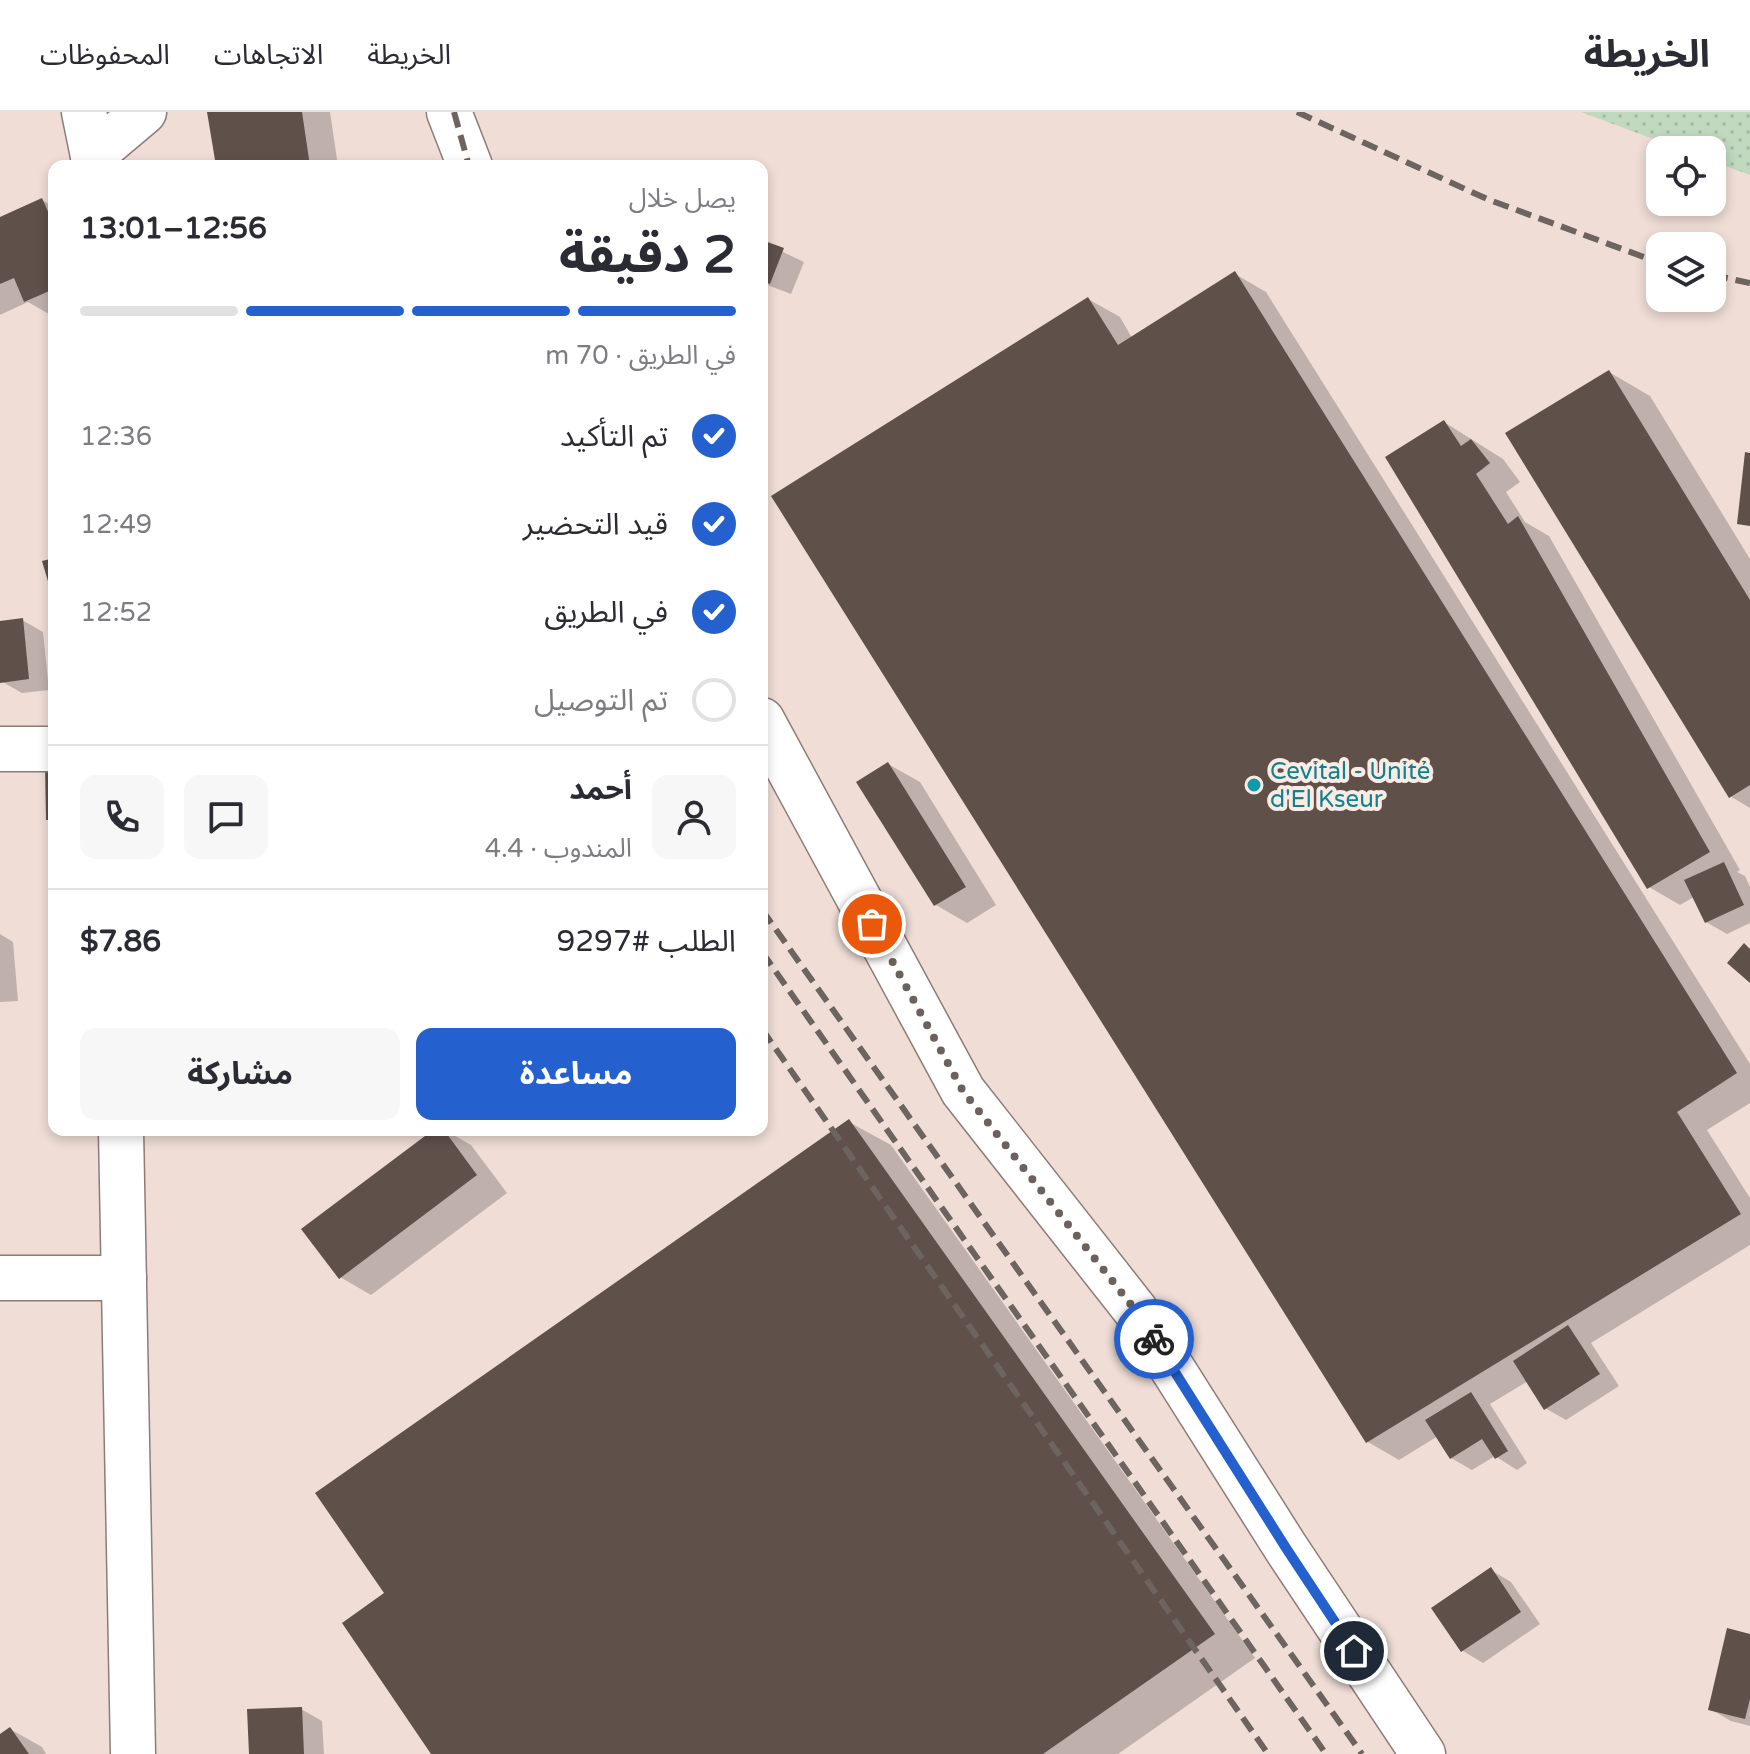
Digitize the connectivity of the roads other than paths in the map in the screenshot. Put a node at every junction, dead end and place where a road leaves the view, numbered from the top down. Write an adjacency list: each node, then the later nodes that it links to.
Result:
1 (84, 112): 4 (main road)
2 (144, 112): 4 (main road)
3 (449, 112): 5 (main road)
4 (94, 160)
5 (468, 160)
6 (768, 731): 13 (main road)
7 (0, 749): 8 (main road)
8 (48, 749)
9 (121, 1136): 11 (main road)
10 (0, 1278): 11 (main road)
11 (124, 1278): 12 (main road)
12 (133, 1754)
13 (1423, 1754)

